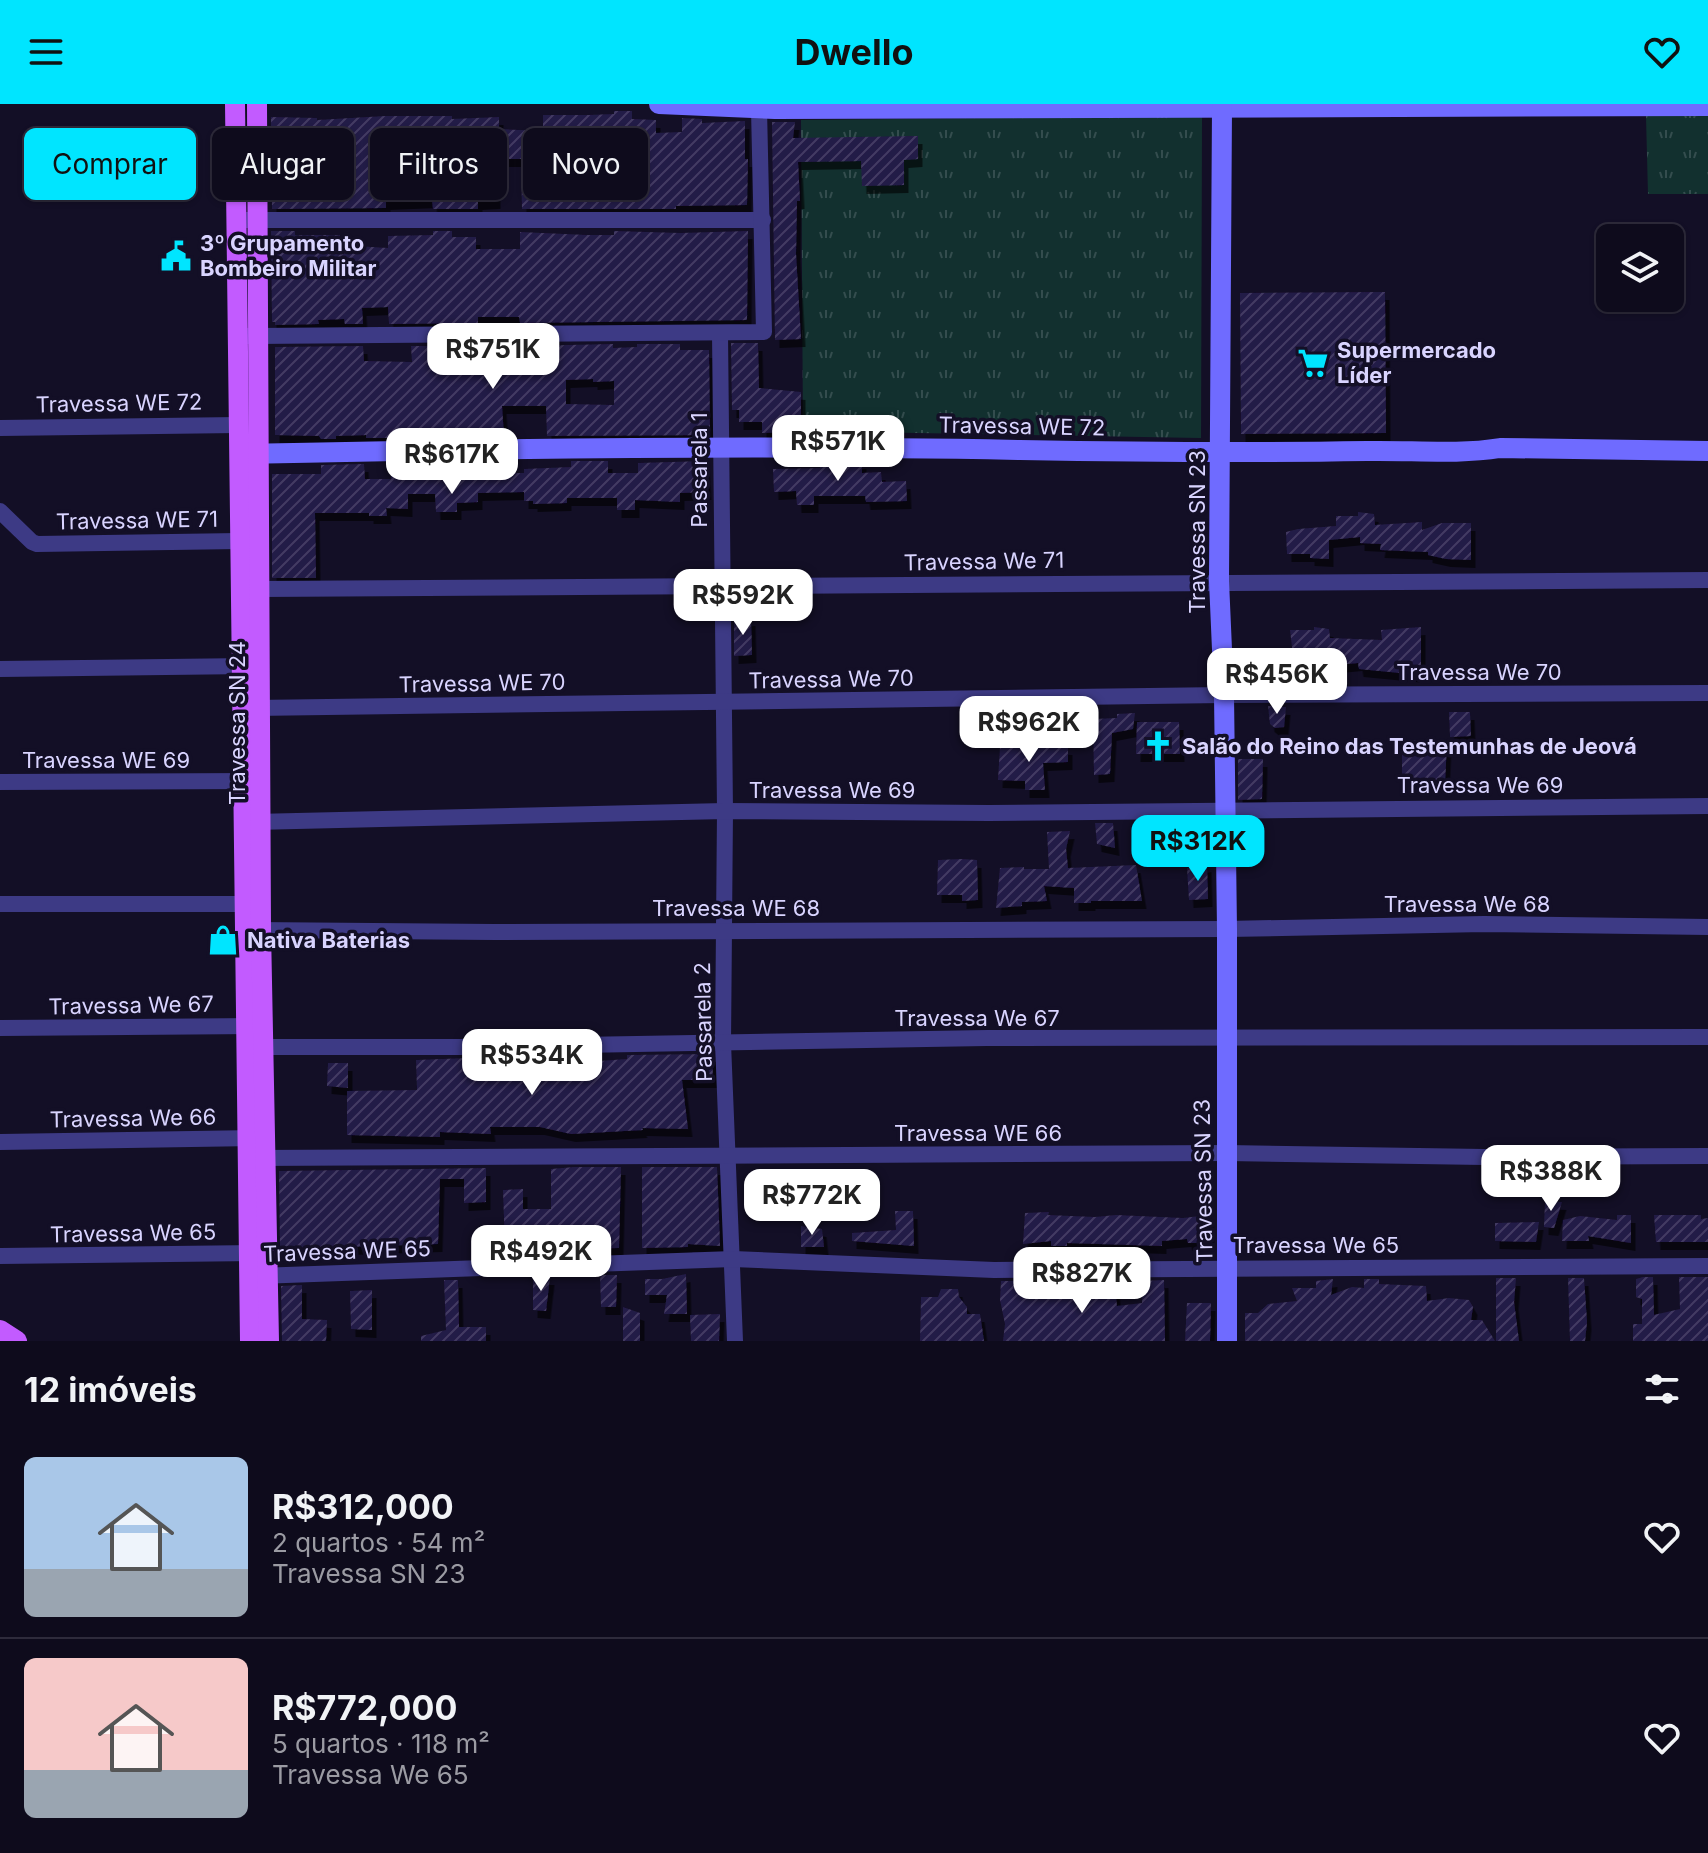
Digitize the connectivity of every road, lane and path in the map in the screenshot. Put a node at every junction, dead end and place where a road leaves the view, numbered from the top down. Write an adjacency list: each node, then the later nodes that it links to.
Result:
1 (235, 104): 8 (main road, Travessa SN 24)
2 (257, 104): 10 (main road, Travessa SN 24)
3 (659, 104): 7 (main road)
4 (1055, 106): 6 (main road); 7 (main road)
5 (1708, 106): 6 (main road)
6 (1222, 108): 18 (main road, Travessa SN 23)
7 (759, 109): 9 (street)
8 (237, 220): 10 (street); 12 (main road, Travessa SN 24)
9 (763, 220): 10 (street); 11 (street)
10 (259, 221): 12 (main road, Travessa SN 24)
11 (720, 333): 12 (street); 15 (street, Passarela 1)
12 (247, 336): 13 (main road, Travessa SN 24); 17 (main road, Travessa SN 24)
13 (238, 425): 14 (street, Travessa WE 72); 17 (main road, Travessa SN 24)
14 (0, 428)
15 (721, 447): 17 (main road, Travessa WE 72); 18 (main road, Travessa WE 72); 23 (street, Passarela 1)
16 (1708, 451): 18 (main road, Travessa WE 72)
17 (249, 454): 20 (main road, Travessa SN 24); 24 (main road, Travessa SN 24)
18 (1221, 454): 22 (main road, Travessa SN 23)
19 (0, 511): 20 (street, Travessa WE 71)
20 (239, 541): 25 (main road, Travessa SN 24)
21 (1708, 580): 22 (street, Travessa We 71)
22 (1219, 581): 23 (street, Travessa We 71); 28 (main road, Travessa SN 23)
23 (722, 585): 24 (street, Travessa We 71); 29 (street, Passarela 1)
24 (260, 589): 25 (main road, Travessa SN 24)
25 (251, 666): 26 (street); 30 (main road, Travessa SN 24)
26 (0, 669)
27 (1708, 693): 28 (street, Travessa We 70)
28 (1224, 695): 29 (street, Travessa We 70); 34 (main road, Travessa SN 23)
29 (723, 702): 30 (street, Travessa WE 70); 35 (street, Passarela 2)
30 (252, 708): 31 (main road, Travessa SN 24)
31 (252, 781): 32 (street, Travessa WE 69); 36 (main road, Travessa SN 24)
32 (0, 782)
33 (1708, 806): 34 (street, Travessa We 69)
34 (1225, 809): 35 (street, Travessa We 69); 40 (main road, Travessa SN 23)
35 (725, 811): 36 (street, Travessa We 69); 42 (street, Passarela 2)
36 (253, 822): 38 (main road, Travessa SN 24)
37 (0, 904): 38 (street)
38 (253, 904): 41 (main road, Travessa SN 24)
39 (1708, 927): 40 (street, Travessa We 68)
40 (1227, 929): 42 (street, Travessa WE 68); 46 (main road, Travessa SN 23)
41 (253, 930): 42 (street, Travessa WE 68); 43 (main road, Travessa SN 24)
42 (724, 930): 47 (street, Passarela 2)
43 (254, 1026): 44 (street, Travessa We 67); 48 (main road, Travessa SN 24)
44 (0, 1028)
45 (1708, 1037): 46 (street, Travessa We 67)
46 (1227, 1040): 47 (street, Travessa We 67); 51 (main road, Travessa SN 23)
47 (723, 1043): 48 (street, Travessa We 67); 52 (street, Passarela 2)
48 (255, 1047): 50 (main road, Travessa SN 24)
49 (0, 1142): 50 (street, Travessa We 66)
50 (258, 1148): 52 (street, Travessa WE 66); 54 (main road, Travessa SN 24)
51 (1227, 1153): 52 (street, Travessa WE 66); 53 (street, Travessa WE 66); 58 (main road, Travessa SN 23)
52 (729, 1156): 56 (street, Passarela 2)
53 (1708, 1156)
54 (258, 1253): 55 (street, Travessa We 65); 59 (main road, Travessa SN 24)
55 (0, 1256)
56 (733, 1259): 58 (street, Travessa We 65); 59 (street, Travessa WE 65); 64 (street, Passarela 2)
57 (1708, 1266): 58 (street, Travessa We 65)
58 (1228, 1268): 65 (main road, Travessa SN 23)
59 (259, 1276): 62 (main road, Travessa SN 24); 63 (main road, Travessa SN 24)
60 (0, 1330): 61 (main road)
61 (17, 1341)
62 (250, 1341)
63 (269, 1341)
64 (735, 1341)
65 (1227, 1341)

